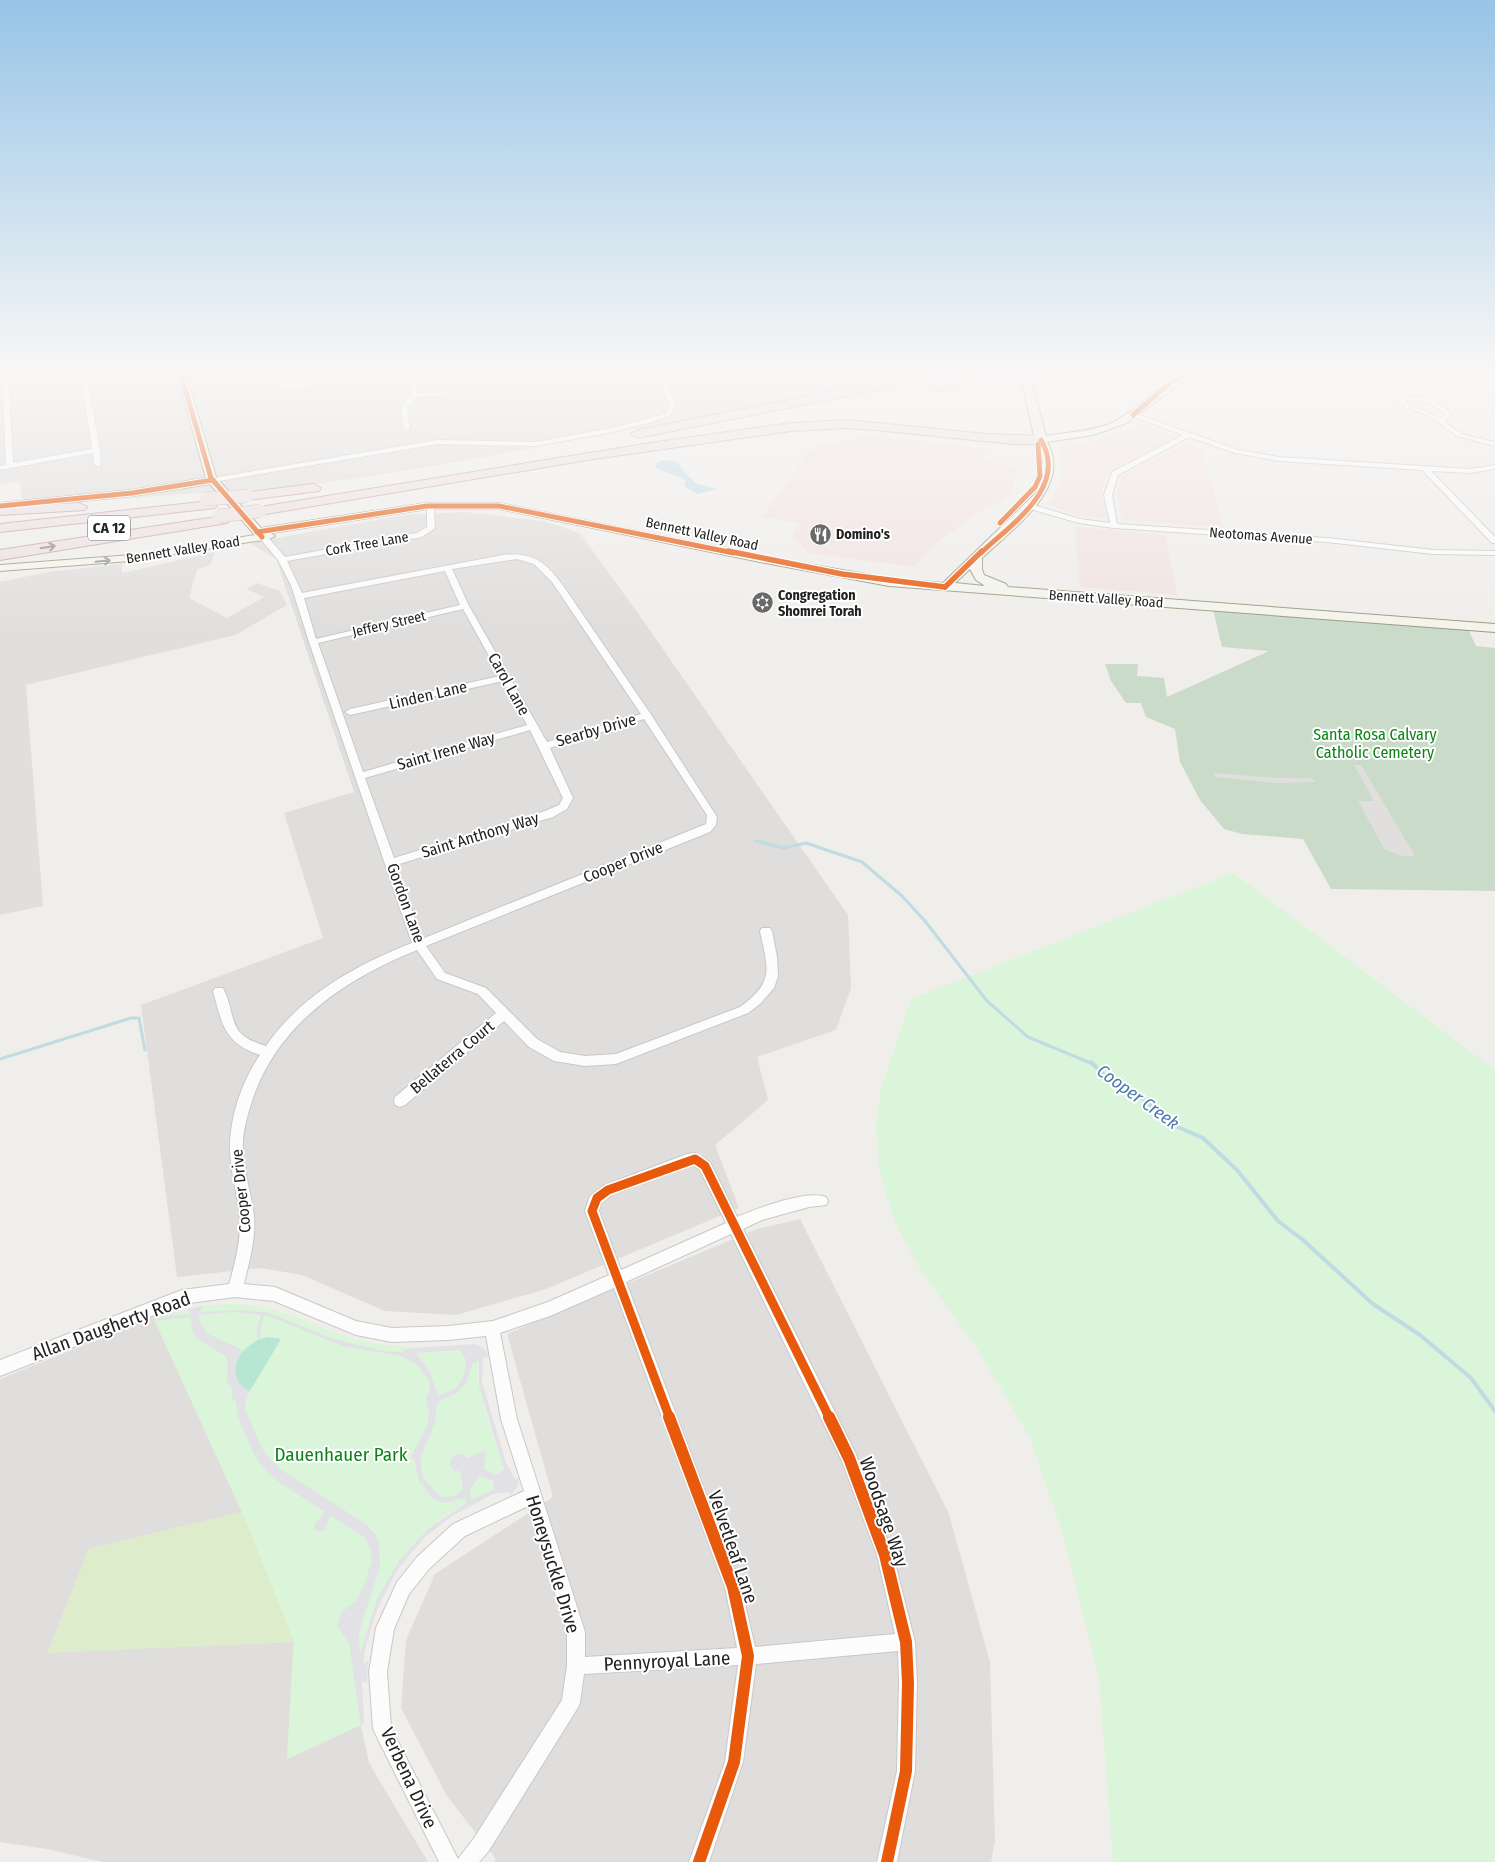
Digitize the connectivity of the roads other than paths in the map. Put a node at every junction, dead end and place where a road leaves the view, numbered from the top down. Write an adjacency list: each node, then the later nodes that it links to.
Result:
1 (10, 458): 13 (street)
2 (54, 458): 13 (street)
3 (97, 458): 12 (street)
4 (206, 458): 17 (street)
5 (344, 458): 17 (street)
6 (511, 458): 18 (highway)
7 (578, 458): 18 (highway)
8 (1039, 458): 36 (street)
9 (1048, 458): 21 (street)
10 (1145, 458): 25 (street)
11 (1274, 458): 16 (street)
12 (98, 465)
13 (10, 466): 15 (street)
14 (1495, 467): 16 (street)
15 (0, 468)
16 (1425, 469): 29 (street)
17 (213, 480): 20 (street); 27 (street)
18 (255, 505): 23 (highway, bridge); 23 (highway, bridge)
19 (454, 505): 22 (street, Bennett Valley Road); 27 (street, Bennett Valley Road); 36 (street, Bennett Valley Road)
20 (0, 506)
21 (1030, 506): 25 (street, Neotomas Avenue); 32 (street)
22 (430, 508): 27 (street, Bennett Valley Road); 33 (street, Cork Tree Lane)
23 (214, 510): 24 (highway); 26 (highway, CA 12); 28 (highway, CA 12); 31 (highway, one-way to 23)
24 (0, 511)
25 (1114, 526): 30 (street, Neotomas Avenue)
26 (0, 528)
27 (260, 535): 33 (street, Gordon Lane); 35 (street, Bennett Valley Road, one-way to 27)
28 (0, 540)
29 (1495, 541)
30 (1495, 553)
31 (0, 555)
32 (977, 555): 36 (street); 37 (street)
33 (282, 560): 38 (street, Gordon Lane)
34 (447, 567): 38 (street, Cooper Drive); 39 (street, Carol Lane); 44 (street, Cooper Drive)
35 (0, 568)
36 (945, 587): 37 (street, Bennett Valley Road)
37 (1023, 593): 40 (street, Bennett Valley Road)
38 (300, 596): 41 (street, Gordon Lane)
39 (465, 606): 41 (street, Jeffery Street); 42 (street, Carol Lane)
40 (1495, 628)
41 (313, 642): 47 (street, Gordon Lane)
42 (506, 677): 43 (street, Linden Lane); 45 (street, Carol Lane)
43 (350, 712)
44 (647, 715): 46 (street, Searby Drive); 51 (street, Cooper Drive)
45 (533, 726): 46 (street, Carol Lane); 47 (street, Saint Irene Way)
46 (544, 746): 48 (street, Carol Lane)
47 (360, 776): 49 (street, Gordon Lane)
48 (567, 803): 49 (street, Saint Anthony Way)
49 (391, 863): 51 (street, Gordon Lane)
50 (766, 931): 53 (street, Gordon Lane)
51 (419, 945): 53 (street, Gordon Lane); 54 (street, Cooper Drive)
52 (219, 991): 54 (street)
53 (504, 1014): 55 (street, Bellaterra Court)
54 (268, 1052): 59 (street, Cooper Drive)
55 (400, 1101)
56 (821, 1201): 57 (street, Allan Daugherty Road)
57 (733, 1226): 58 (street, Allan Daugherty Road); 58 (street, Woodsage Way); 63 (street, Woodsage Way)
58 (618, 1278): 60 (street, Allan Daugherty Road); 64 (street, Velvetleaf Lane)
59 (235, 1290): 60 (street, Allan Daugherty Road); 61 (street, Allan Daugherty Road)
60 (493, 1328): 62 (street, Honeysuckle Drive)
61 (0, 1368)
62 (533, 1495): 65 (street, Honeysuckle Drive); 66 (street, Verbena Drive)
63 (906, 1642): 64 (street, Pennyroyal Lane); 69 (street, Woodsage Way)
64 (748, 1656): 65 (street, Pennyroyal Lane); 68 (street, Velvetleaf Lane)
65 (576, 1666): 67 (street, Honeysuckle Drive)
66 (449, 1862)
67 (466, 1862)
68 (700, 1862)
69 (887, 1862)

